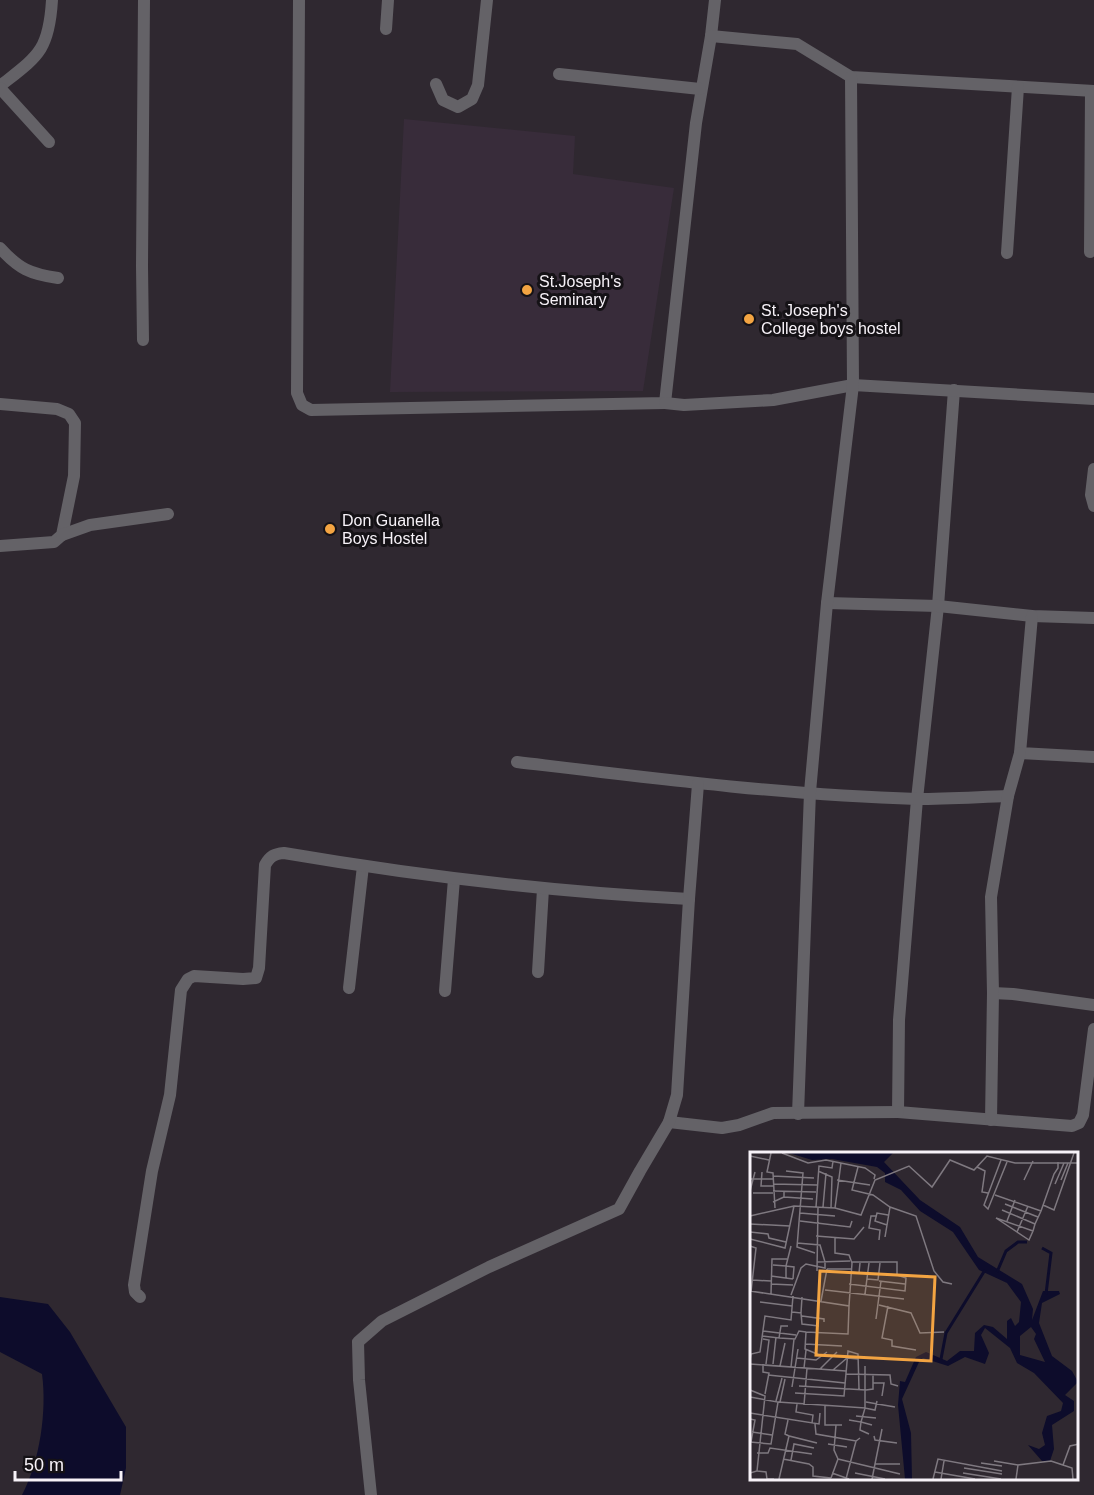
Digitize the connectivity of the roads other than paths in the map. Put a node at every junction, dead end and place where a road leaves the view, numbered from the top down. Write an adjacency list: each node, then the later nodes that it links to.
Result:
1 (52, 0): 14 (street)
2 (144, 0): 21 (street)
3 (299, 0): 25 (street)
4 (388, 0): 7 (street)
5 (487, 0): 11 (street)
6 (715, 0): 8 (street)
7 (386, 29)
8 (711, 36): 10 (street); 13 (street)
9 (559, 74): 13 (street)
10 (851, 77): 12 (street); 22 (street)
11 (436, 84)
12 (1018, 87): 15 (street); 19 (street)
13 (700, 89): 25 (street)
14 (1, 90): 16 (street)
15 (1092, 91): 18 (street)
16 (49, 142)
17 (0, 248): 20 (street)
18 (1090, 252)
19 (1007, 253)
20 (58, 278)
21 (143, 340)
22 (853, 385): 23 (street); 25 (street); 32 (street)
23 (954, 390): 24 (street); 33 (street)
24 (1094, 399)
25 (665, 403)
26 (0, 404): 30 (street)
27 (1094, 469): 28 (street)
28 (1094, 506)
29 (168, 514): 30 (street)
30 (62, 535): 31 (street)
31 (0, 546)
32 (827, 603): 33 (street); 40 (street)
33 (938, 606): 34 (street); 42 (street)
34 (1032, 616): 35 (street); 36 (street)
35 (1094, 618)
36 (1020, 753): 37 (street); 41 (street)
37 (1094, 757)
38 (518, 762): 39 (street)
39 (698, 784): 40 (street); 46 (street)
40 (810, 792): 42 (street); 54 (street)
41 (1008, 796): 42 (street); 50 (street)
42 (917, 799): 53 (street)
43 (363, 866): 44 (street); 48 (street); 57 (street)
44 (454, 879): 45 (street); 49 (street)
45 (543, 889): 46 (street); 47 (street)
46 (689, 899): 56 (street)
47 (538, 972)
48 (349, 988)
49 (445, 991)
50 (993, 993): 51 (street); 55 (street)
51 (1094, 1005)
52 (1094, 1029): 55 (street)
53 (898, 1112): 54 (street); 55 (street)
54 (798, 1114): 56 (street)
55 (991, 1120)
56 (669, 1122): 58 (street)
57 (140, 1297)
58 (371, 1495)

